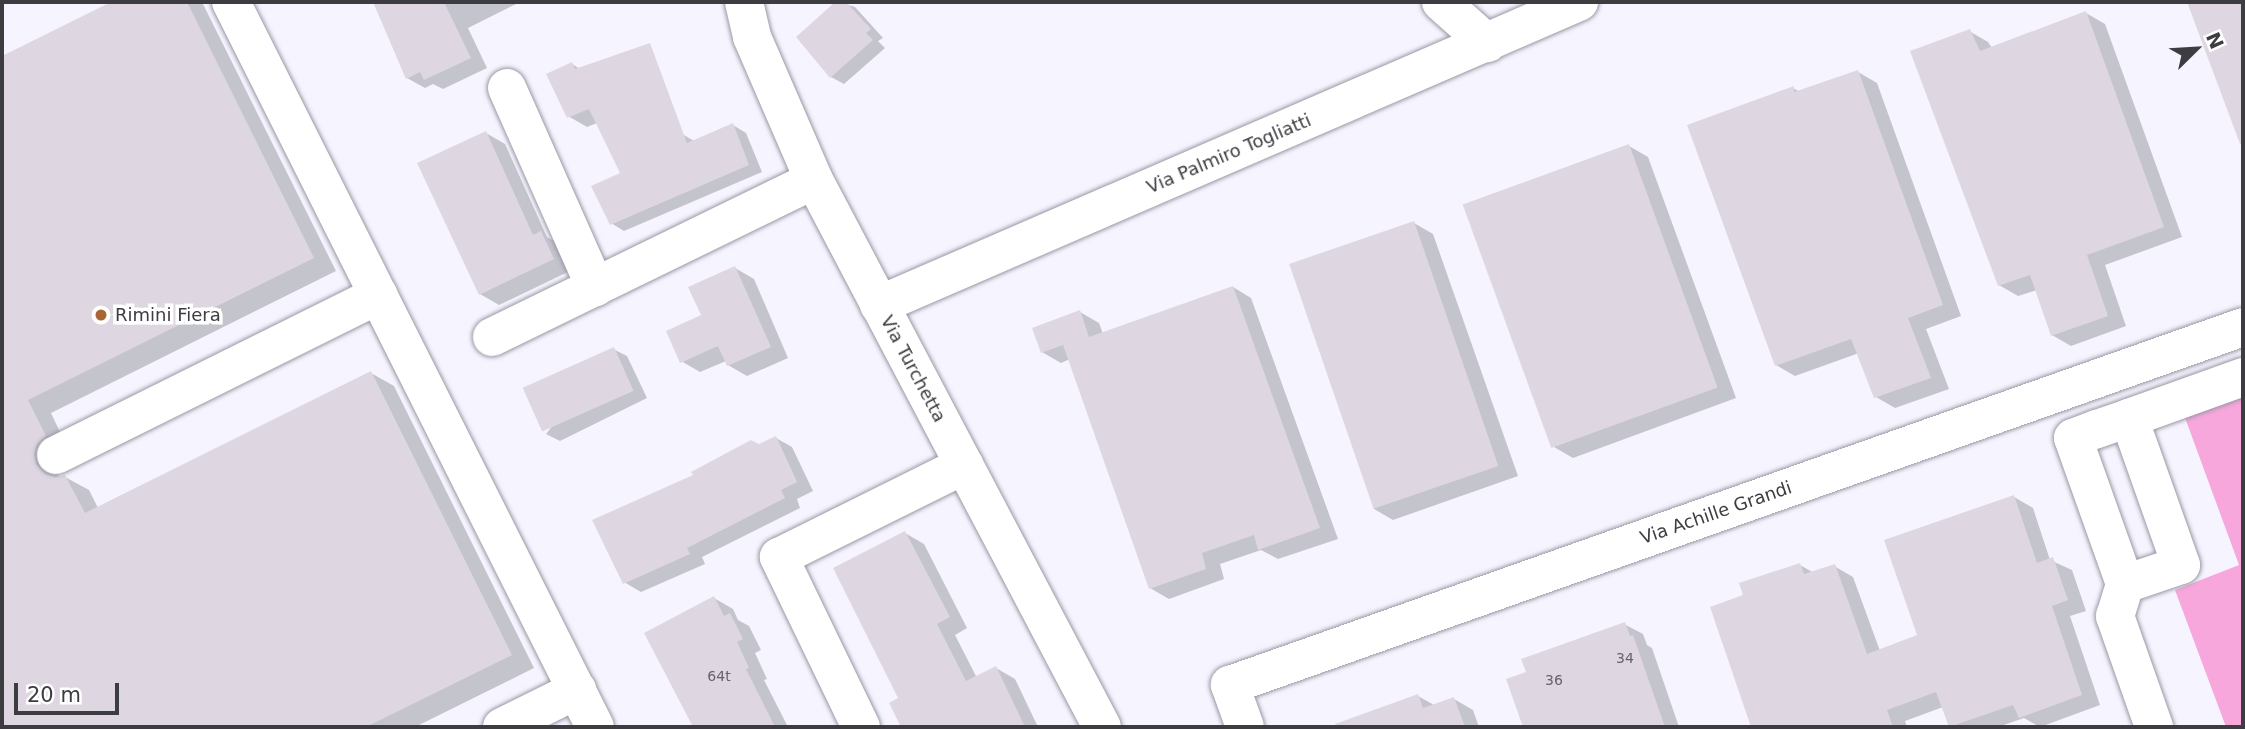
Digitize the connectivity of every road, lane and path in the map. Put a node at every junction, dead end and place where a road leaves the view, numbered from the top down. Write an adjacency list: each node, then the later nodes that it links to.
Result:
1 (231, 2): 9 (street)
2 (744, 2): 7 (street, Via Turchetta)
3 (1441, 2): 5 (street)
4 (1579, 2): 5 (street, Via Palmiro Togliatti)
5 (1487, 43): 10 (street, Via Palmiro Togliatti)
6 (507, 88): 8 (street)
7 (814, 180): 8 (street); 10 (street, Via Turchetta)
8 (595, 287): 12 (street)
9 (379, 295): 16 (street); 19 (street)
10 (879, 305): 17 (street, Via Turchetta)
11 (2243, 327): 14 (street, Via Achille Grandi)
12 (492, 337)
13 (2243, 377): 15 (street)
14 (2081, 384): 15 (street); 24 (street, Via Achille Grandi)
15 (2113, 424): 18 (street); 18 (street)
16 (55, 455)
17 (964, 465): 22 (street); 23 (street, Via Turchetta)
18 (2125, 584): 25 (street)
19 (577, 690): 20 (street); 21 (street)
20 (502, 727)
21 (595, 727)
22 (861, 727)
23 (1102, 727)
24 (1245, 727)
25 (2154, 727)

